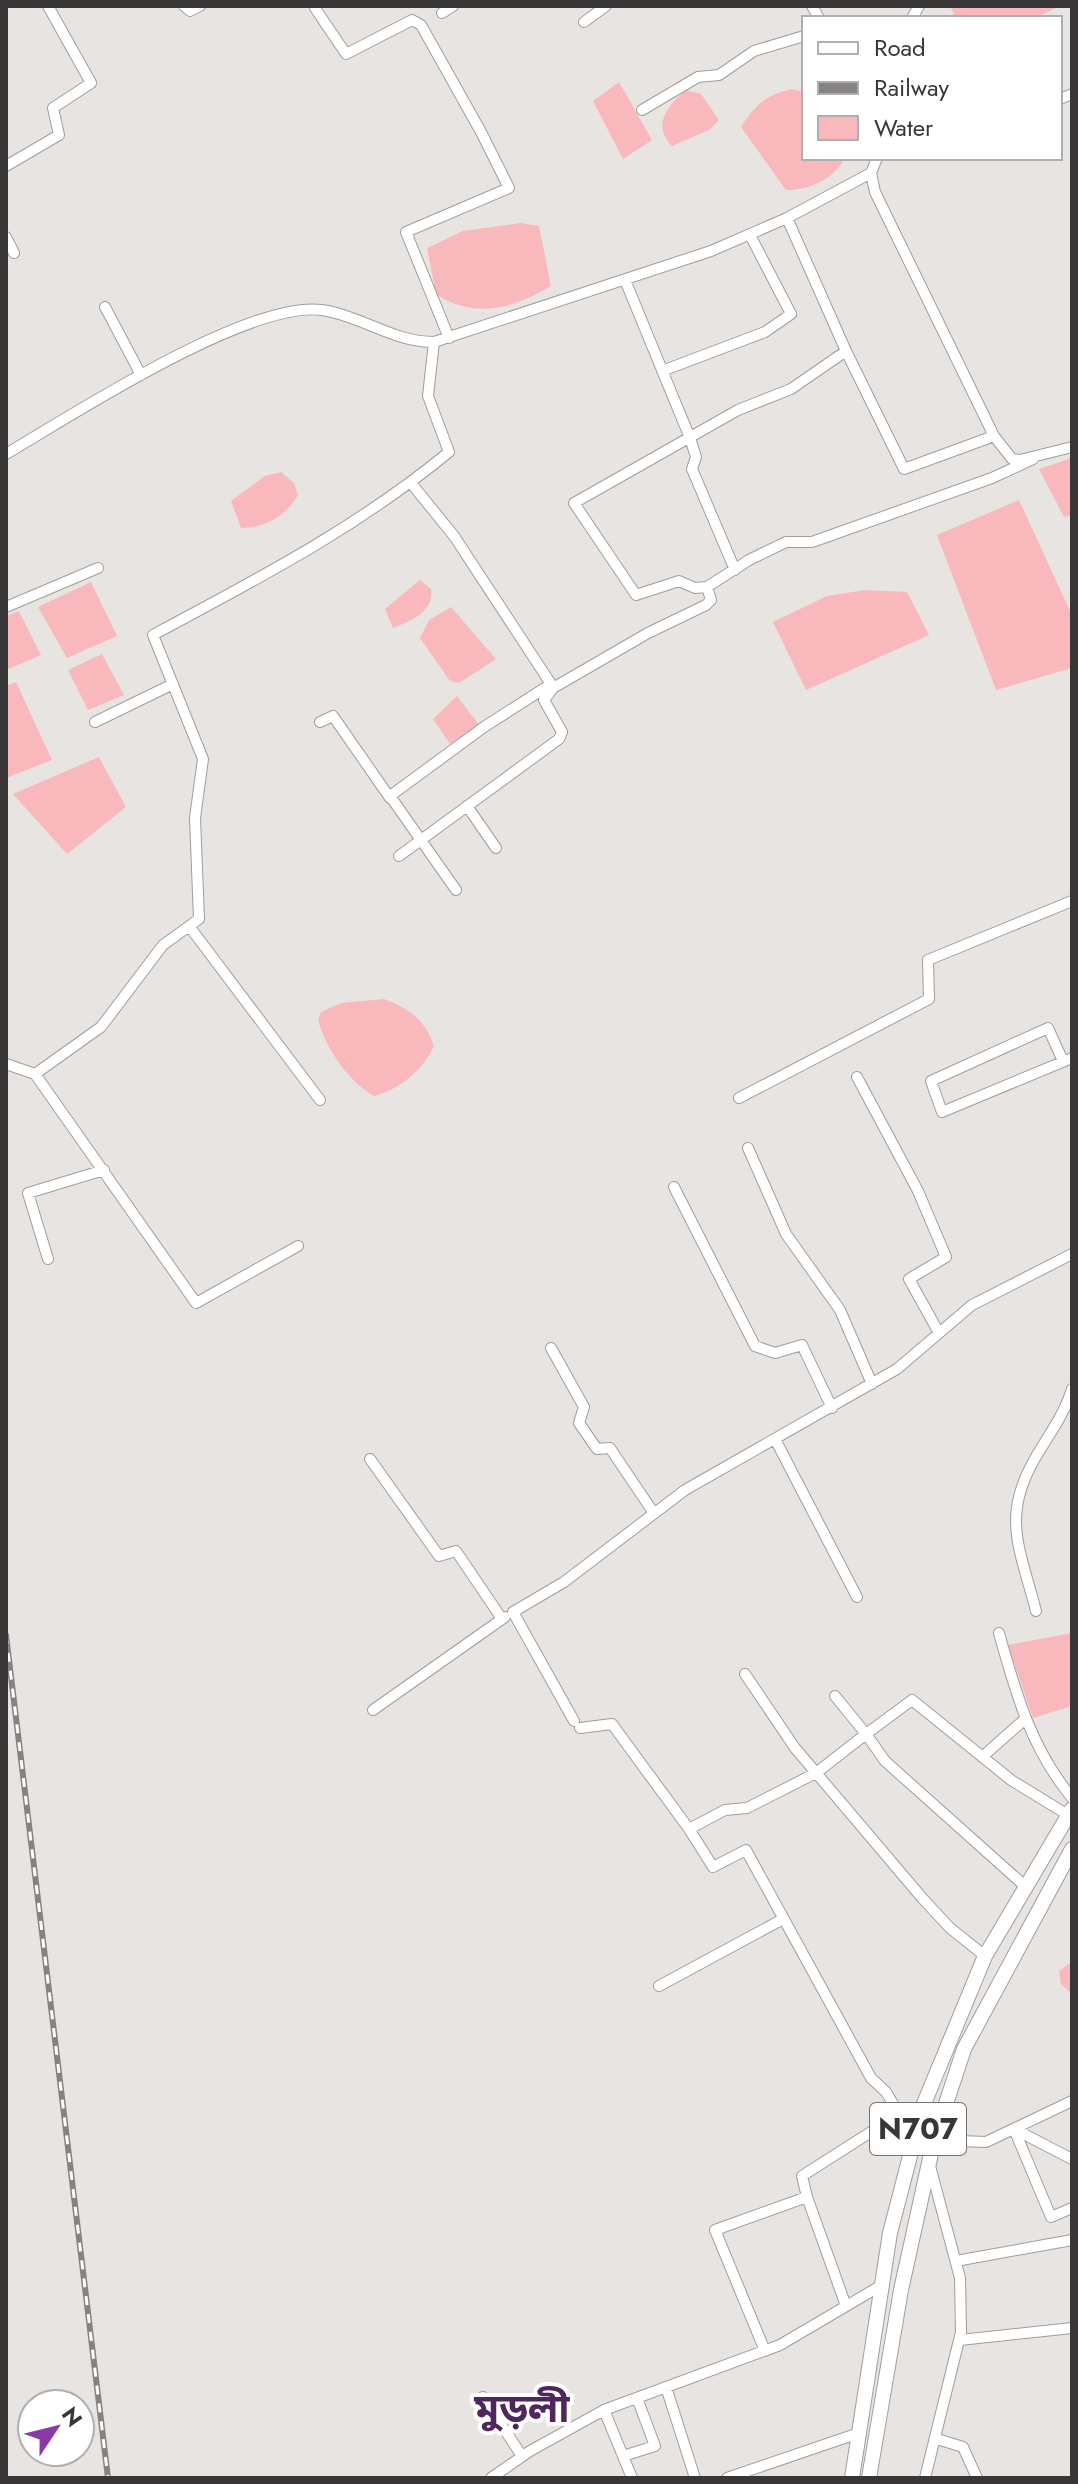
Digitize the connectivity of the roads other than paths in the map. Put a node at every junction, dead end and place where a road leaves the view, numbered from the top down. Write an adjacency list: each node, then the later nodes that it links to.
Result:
1 (48, 6): 12 (street)
2 (184, 6): 3 (street)
3 (200, 6)
4 (453, 6): 7 (street)
5 (606, 6): 8 (street)
6 (315, 8): 20 (street)
7 (442, 13)
8 (587, 14)
9 (802, 37): 10 (street)
10 (642, 110)
11 (876, 160): 13 (street)
12 (6, 166)
13 (871, 173): 14 (street); 25 (street)
14 (787, 218): 15 (street); 22 (street)
15 (750, 235): 18 (street); 23 (street)
16 (6, 237): 17 (street)
17 (14, 253)
18 (625, 280): 20 (street); 23 (street)
19 (105, 307): 24 (street)
20 (449, 338): 21 (street)
21 (434, 342): 24 (street); 30 (street)
22 (846, 351): 25 (street); 26 (street)
23 (662, 371): 26 (street)
24 (141, 375): 28 (street)
25 (994, 436): 29 (street)
26 (690, 438): 32 (street); 33 (street)
27 (1072, 447): 29 (street)
28 (6, 454)
29 (1033, 459): 32 (street)
30 (411, 483): 35 (street); 38 (street)
31 (98, 568): 34 (street)
32 (735, 570): 33 (street)
33 (707, 587): 39 (street)
34 (6, 607)
35 (173, 684): 36 (street); 45 (street)
36 (95, 722)
37 (320, 722): 38 (street)
38 (390, 798): 40 (street)
39 (467, 806): 40 (street); 41 (street)
40 (421, 840): 42 (street); 43 (street)
41 (496, 848)
42 (399, 856)
43 (456, 890)
44 (1072, 901): 50 (street)
45 (189, 926): 48 (street); 51 (street)
46 (1068, 1060): 46 (street)
47 (6, 1064): 48 (street)
48 (35, 1074): 53 (street)
49 (857, 1077): 58 (street)
50 (739, 1098)
51 (320, 1100)
52 (748, 1148): 60 (street)
53 (104, 1170): 55 (street); 57 (street)
54 (674, 1187): 62 (street)
55 (298, 1246)
56 (1072, 1254): 58 (street)
57 (48, 1259)
58 (939, 1333): 60 (street)
59 (551, 1348): 65 (street)
60 (872, 1384): 62 (street)
61 (1072, 1389): 67 (street)
62 (832, 1408): 63 (street)
63 (776, 1441): 65 (street); 66 (street)
64 (370, 1459): 69 (street)
65 (653, 1512): 68 (street)
66 (857, 1597)
67 (1036, 1611)
68 (513, 1612): 69 (street); 80 (street)
69 (502, 1619): 73 (street)
70 (999, 1633): 74 (street)
71 (745, 1674): 77 (street)
72 (835, 1696): 75 (street)
73 (373, 1710)
74 (1024, 1720): 76 (street); 78 (street)
75 (866, 1734): 76 (street); 77 (street); 82 (street)
76 (982, 1757): 79 (street)
77 (816, 1773): 80 (street); 84 (street)
78 (1072, 1798)
79 (1070, 1812): 82 (highway, N707)
80 (689, 1829): 83 (street)
81 (1072, 1849): 89 (highway, N707)
82 (1026, 1887): 84 (highway, N707)
83 (783, 1919): 85 (street); 87 (street)
84 (985, 1956): 90 (highway, N707)
85 (659, 1986)
86 (1072, 2101): 88 (street)
87 (899, 2114): 90 (street); 93 (street)
88 (1014, 2129): 89 (street); 91 (street); 94 (street)
89 (934, 2140): 92 (highway, N707)
90 (915, 2141): 97 (highway, N707)
91 (1072, 2159)
92 (928, 2160): 96 (street); 115 (highway, N707)
93 (807, 2197): 98 (street); 101 (street)
94 (1072, 2208)
95 (1072, 2240): 96 (street)
96 (956, 2261): 100 (street)
97 (882, 2285): 98 (street); 106 (highway, N707)
98 (846, 2306): 101 (street)
99 (1072, 2328): 100 (street)
100 (960, 2340): 107 (street)
101 (765, 2351): 102 (street)
102 (666, 2387): 104 (street); 112 (street)
103 (483, 2397): 108 (street)
104 (637, 2398): 105 (street); 109 (street)
105 (604, 2410): 108 (street); 109 (street)
106 (859, 2433): 113 (street); 114 (highway, N707)
107 (937, 2439): 116 (street); 117 (street)
108 (522, 2456): 110 (street)
109 (623, 2456): 111 (street)
110 (491, 2478)
111 (632, 2478)
112 (695, 2478)
113 (727, 2478)
114 (852, 2478)
115 (869, 2478)
116 (925, 2478)
117 (977, 2478)

